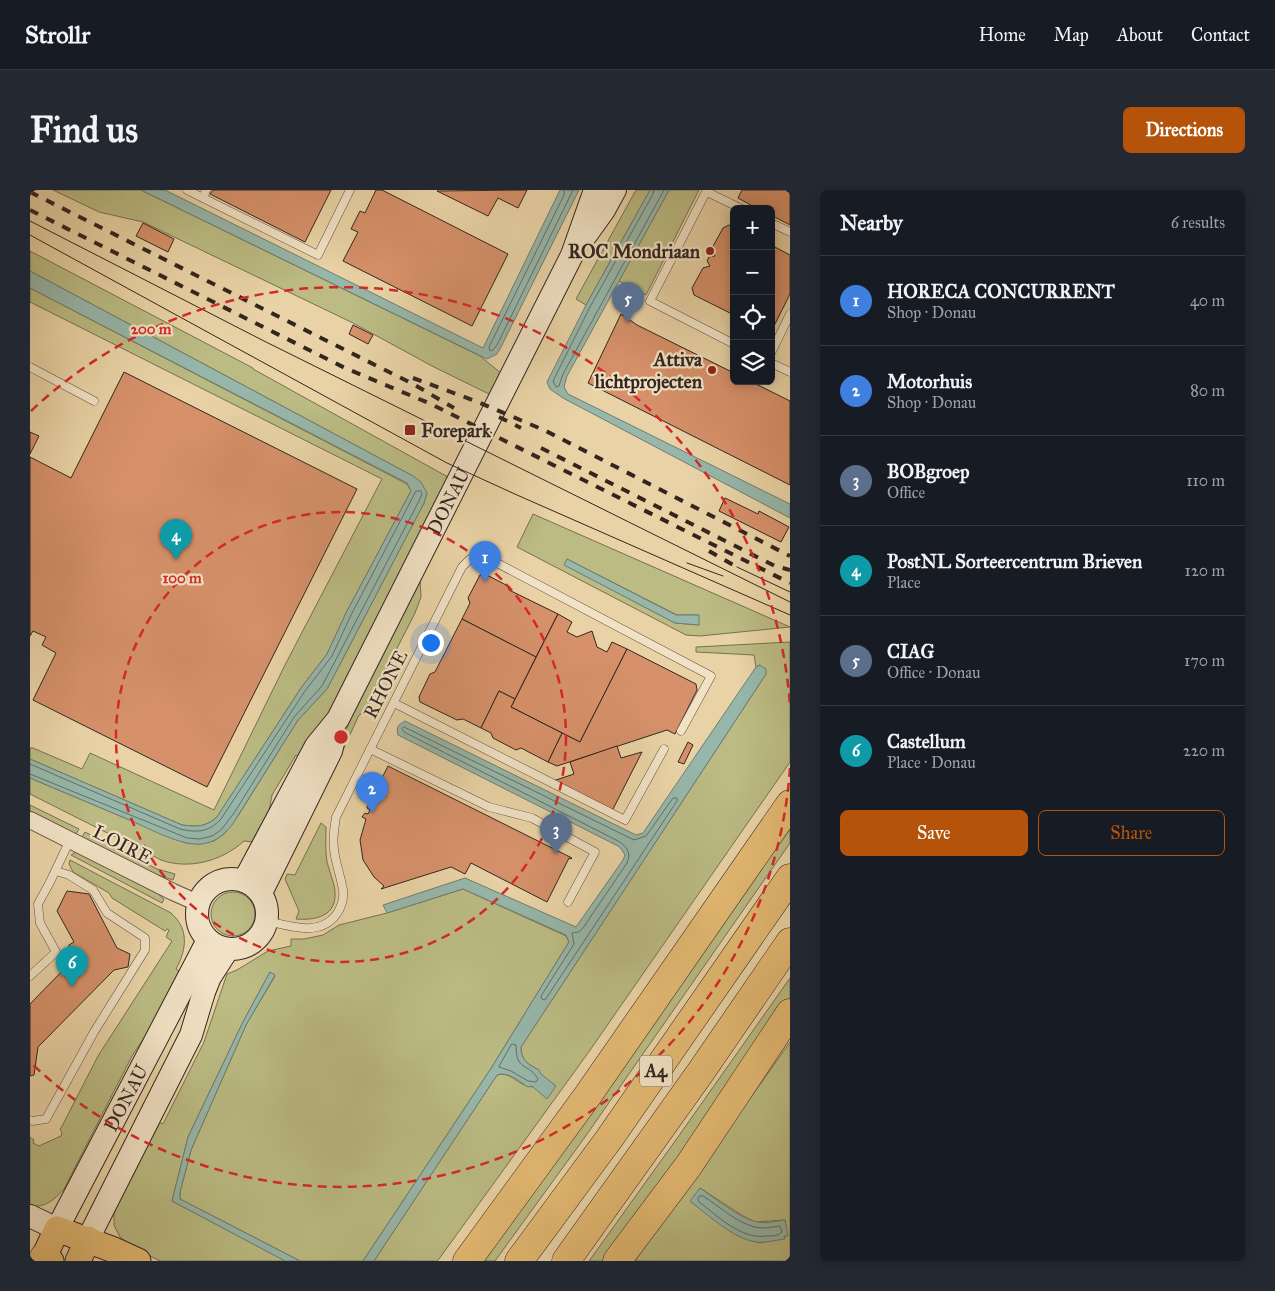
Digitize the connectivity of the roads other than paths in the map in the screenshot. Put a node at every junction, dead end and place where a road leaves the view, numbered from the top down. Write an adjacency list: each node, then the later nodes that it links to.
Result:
1 (187, 190): 6 (lane)
2 (350, 190): 6 (lane)
3 (595, 190): 10 (main road, DONAU)
4 (615, 190): 10 (main road, DONAU)
5 (707, 191): 7 (lane); 12 (lane)
6 (204, 194)
7 (734, 205)
8 (775, 225): 9 (lane)
9 (790, 232)
10 (572, 254): 27 (main road, DONAU)
11 (790, 314): 13 (lane)
12 (730, 342)
13 (775, 345)
14 (775, 365): 16 (lane)
15 (30, 366): 17 (lane)
16 (790, 372)
17 (94, 400)
18 (394, 703): 19 (lane, RHONE); 20 (lane, RHONE); 21 (lane)
19 (681, 731)
20 (370, 749): 28 (lane); 30 (lane, RHONE)
21 (664, 749)
22 (790, 804): 41 (highway, A4)
23 (30, 820): 24 (street, LOIRE)
24 (70, 840): 25 (lane); 29 (street, LOIRE)
25 (56, 870): 33 (lane); 35 (lane)
26 (790, 878): 42 (highway, A4)
27 (253, 887): 29 (main road); 30 (main road)
28 (568, 902)
29 (198, 903): 32 (main road)
30 (267, 921): 32 (main road)
31 (790, 942): 43 (highway, A4)
32 (218, 944): 37 (main road, DONAU); 38 (main road, DONAU)
33 (30, 976)
34 (790, 1013): 44 (highway)
35 (30, 1120)
36 (30, 1216): 37 (main road)
37 (57, 1229): 38 (main road); 39 (main road, DONAU)
38 (83, 1250): 40 (main road)
39 (42, 1257)
40 (138, 1261)
41 (467, 1261)
42 (519, 1261)
43 (566, 1261)
44 (617, 1261)

